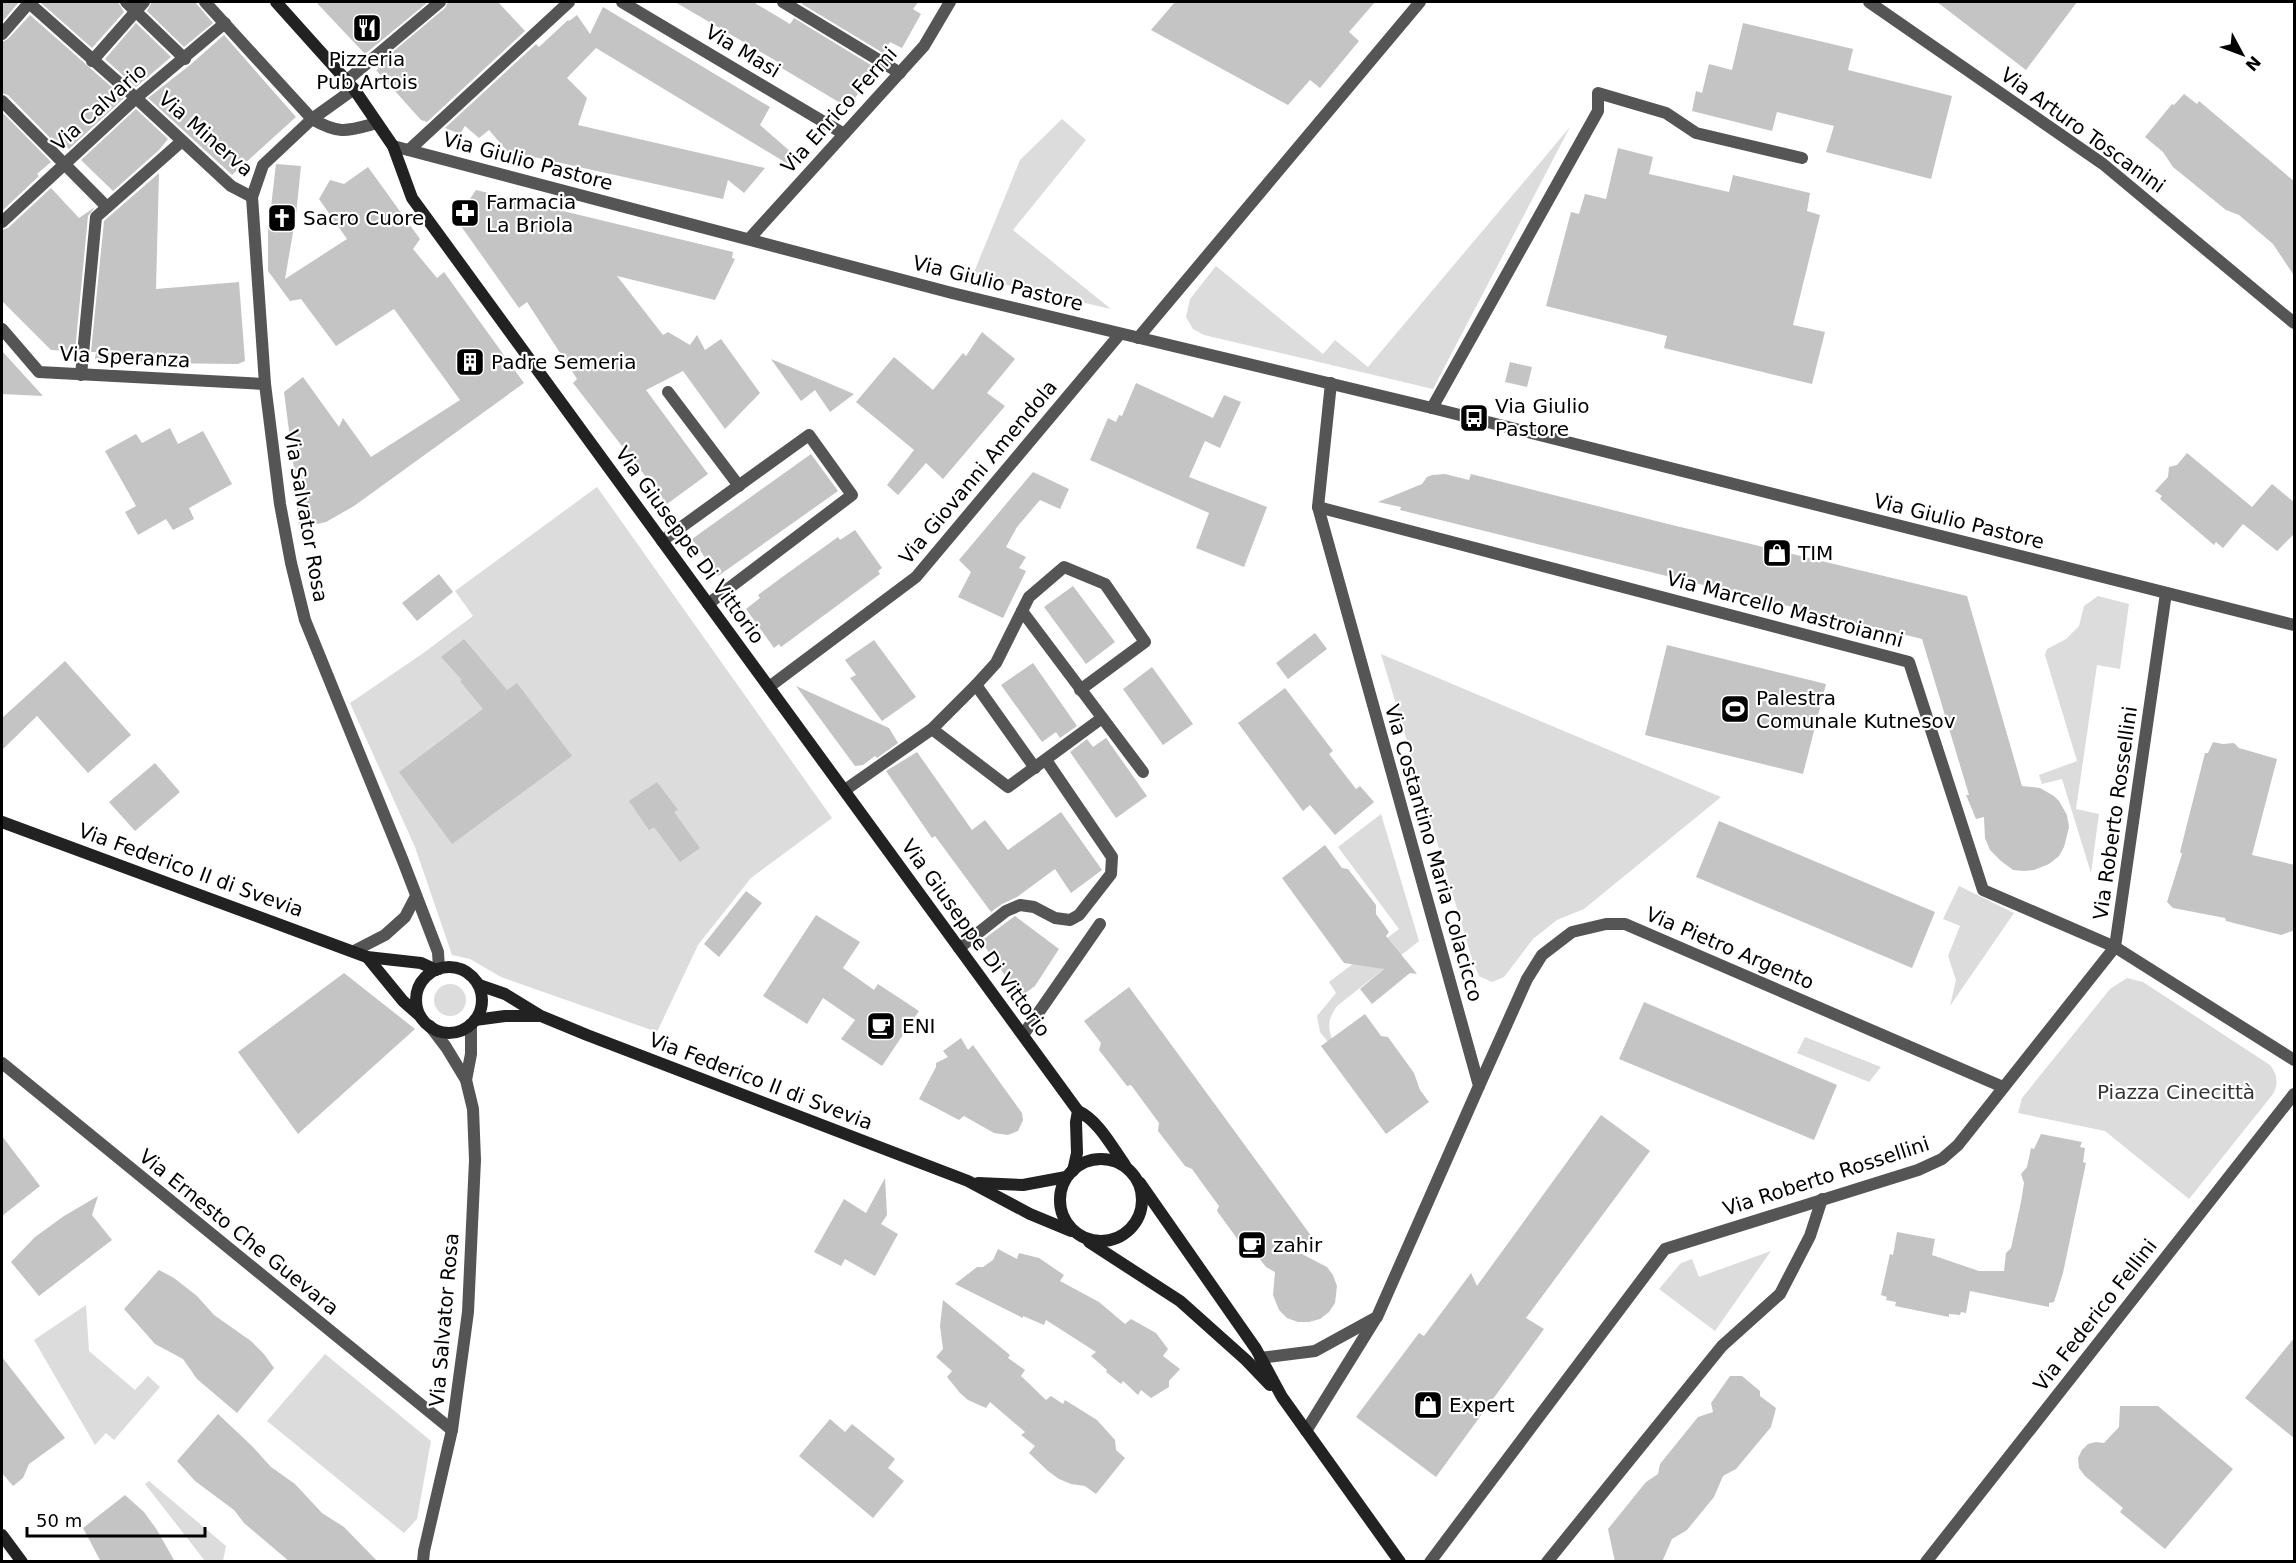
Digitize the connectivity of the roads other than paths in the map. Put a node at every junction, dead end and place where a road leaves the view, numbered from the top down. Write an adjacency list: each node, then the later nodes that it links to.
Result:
1 (29, 2): 14 (street); 16 (street, Via Minerva)
2 (126, 2): 12 (street)
3 (206, 2): 13 (street)
4 (276, 2): 18 (main road, Via Giuseppe Di Vittorio)
5 (440, 2): 18 (street, Via Salvator Rosa)
6 (569, 2): 26 (street)
7 (622, 2): 23 (street, Via Masi)
8 (783, 2): 17 (street)
9 (949, 2): 17 (street, Via Enrico Fermi)
10 (1420, 2): 36 (street)
11 (1869, 2): 33 (street, Via Arturo Toscanini)
12 (140, 6): 15 (street); 16 (street)
13 (225, 23): 15 (street, Via Calvario); 21 (street)
14 (2, 34)
15 (184, 58): 19 (street, Via Calvario)
16 (92, 61): 19 (street, Via Minerva)
17 (900, 73): 23 (street, Via Enrico Fermi)
18 (350, 85): 21 (street, Via Salvator Rosa); 22 (main road, Via Giuseppe Di Vittorio)
19 (136, 98): 24 (street, Via Minerva); 28 (street, Via Calvario)
20 (2, 101): 28 (street)
21 (312, 120): 22 (street); 29 (street, Via Salvator Rosa)
22 (377, 123): 25 (main road, Via Giuseppe Di Vittorio)
23 (844, 134): 32 (street, Via Enrico Fermi)
24 (182, 141): 29 (street, Via Minerva); 30 (street)
25 (393, 146): 26 (street, Via Giulio Pastore); 44 (main road, Via Giuseppe Di Vittorio)
26 (408, 150): 32 (street, Via Giulio Pastore)
27 (1802, 158): 41 (street)
28 (64, 164): 30 (street); 31 (street, Via Calvario)
29 (252, 197): 38 (street, Via Salvator Rosa)
30 (107, 207): 37 (street)
31 (2, 222)
32 (749, 239): 35 (street, Via Giulio Pastore)
33 (2295, 323)
34 (2, 329): 37 (street, Via Speranza)
35 (1120, 334): 36 (street, Via Giulio Pastore); 50 (street, Via Giovanni Amendola)
36 (1138, 338): 39 (street, Via Giulio Pastore)
37 (81, 375): 38 (street, Via Speranza)
38 (265, 384): 59 (street, Via Salvator Rosa)
39 (1331, 384): 41 (street, Via Giulio Pastore); 43 (street, Via Costantino Maria Colacicco)
40 (668, 392): 42 (street)
41 (1432, 408): 45 (street, Via Giulio Pastore)
42 (739, 486): 44 (street); 46 (street)
43 (1318, 507): 61 (street, Via Marcello Mastroianni); 74 (street, Via Costantino Maria Colacicco)
44 (662, 541): 46 (main road, Via Giuseppe Di Vittorio)
45 (2166, 593): 48 (street, Via Giulio Pastore); 61 (street, Via Roberto Rossellini)
46 (708, 604): 50 (main road, Via Giuseppe Di Vittorio)
47 (1022, 611): 49 (street); 51 (street); 51 (street)
48 (2295, 625)
49 (976, 685): 53 (street); 55 (street)
50 (769, 687): 57 (main road, Via Giuseppe Di Vittorio)
51 (1080, 690): 52 (street)
52 (1102, 718): 54 (street); 56 (street)
53 (932, 729): 55 (street); 57 (street)
54 (1046, 760): 55 (street); 62 (street)
55 (1035, 768)
56 (1143, 772)
57 (844, 790): 62 (main road, Via Giuseppe Di Vittorio)
58 (2, 822): 63 (main road, Via Federico II di Svevia)
59 (416, 896): 63 (street); 65 (street, Via Salvator Rosa)
60 (1100, 924): 70 (street)
61 (2115, 947): 71 (street, Via Marcello Mastroianni); 75 (street, Via Roberto Rossellini)
62 (959, 948): 70 (main road, Via Giuseppe Di Vittorio)
63 (354, 951): 64 (main road, Via Federico II di Svevia)
64 (367, 957): 65 (main road); 69 (main road)
65 (437, 969): 66 (main road); 69 (main road)
66 (479, 985): 67 (main road); 68 (main road)
67 (542, 1016): 68 (main road); 80 (main road, Via Federico II di Svevia)
68 (473, 1022): 69 (main road); 73 (street)
69 (426, 1023): 73 (street)
70 (1023, 1035): 77 (main road, Via Giuseppe Di Vittorio)
71 (2295, 1060)
72 (2, 1063): 88 (street, Via Ernesto Che Guevara)
73 (466, 1080): 88 (street, Via Salvator Rosa)
74 (1479, 1086): 75 (street, Via Pietro Argento); 85 (street)
75 (2003, 1088): 82 (street, Via Roberto Rossellini)
76 (2295, 1094): 96 (street, Via Federico Fellini)
77 (1078, 1111): 78 (main road, Via Giuseppe Di Vittorio); 79 (main road)
78 (1125, 1165): 79 (main road); 81 (main road)
79 (1070, 1174): 80 (main road, Via Federico II di Svevia); 83 (main road)
80 (968, 1181): 83 (main road, Via Federico II di Svevia)
81 (1140, 1183): 84 (main road); 86 (main road)
82 (1822, 1199): 94 (street, Via Roberto Rossellini); 95 (street)
83 (1071, 1231): 84 (main road)
84 (1083, 1239): 87 (main road)
85 (1377, 1317): 86 (street); 89 (street)
86 (1260, 1358): 87 (main road)
87 (1282, 1397): 89 (main road)
88 (452, 1430): 92 (street, Via Salvator Rosa)
89 (1306, 1431): 93 (main road)
90 (2, 1535): 91 (main road)
91 (22, 1562)
92 (423, 1562)
93 (1400, 1562)
94 (1430, 1562)
95 (1547, 1562)
96 (1926, 1562)

